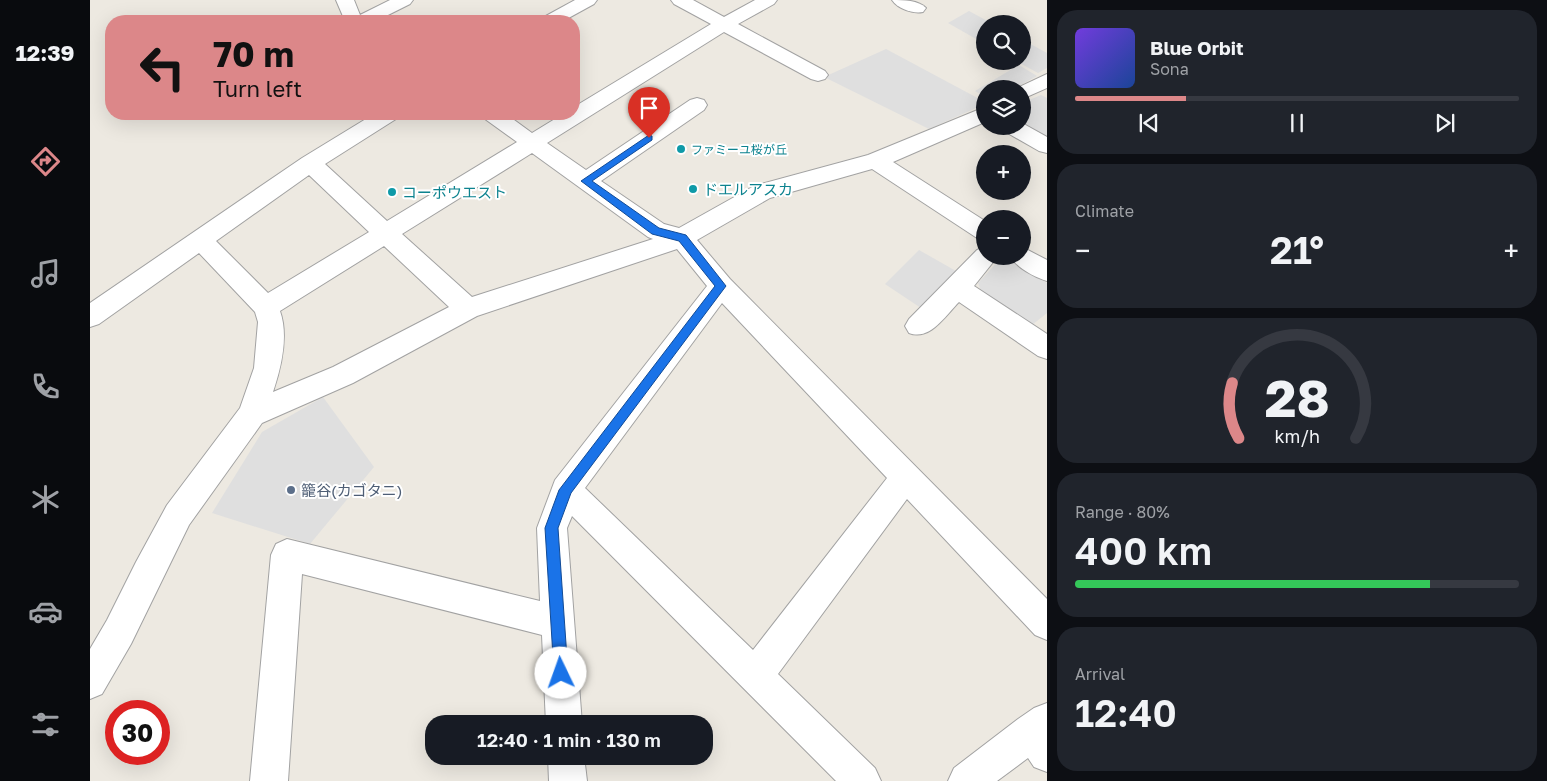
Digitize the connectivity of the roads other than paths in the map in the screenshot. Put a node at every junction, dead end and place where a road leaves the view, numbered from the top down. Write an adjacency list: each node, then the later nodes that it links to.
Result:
1 (344, 0): 8 (street)
2 (404, 0): 9 (street)
3 (588, 0): 10 (street)
4 (680, 0): 11 (street)
5 (768, 0): 11 (street)
6 (900, 0): 7 (street)
7 (917, 8)
8 (351, 15)
9 (374, 15)
10 (561, 15)
11 (724, 24): 12 (street); 16 (street)
12 (818, 74)
13 (1047, 80): 14 (street)
14 (1031, 89)
15 (697, 105): 26 (street)
16 (580, 114)
17 (976, 118): 24 (street)
18 (379, 120): 25 (street)
19 (500, 120): 22 (street)
20 (570, 120): 22 (street)
21 (1027, 135): 23 (street)
22 (533, 143): 26 (street); 28 (street)
23 (1047, 146)
24 (875, 161): 27 (street); 29 (street)
25 (310, 163): 28 (street); 30 (street)
26 (585, 181): 29 (street)
27 (976, 226)
28 (387, 234): 36 (street); 37 (street)
29 (682, 238): 34 (street); 37 (street)
30 (200, 239): 36 (street); 38 (street)
31 (1031, 262): 33 (street)
32 (978, 265): 35 (street)
33 (1047, 272)
34 (721, 286): 42 (street); 43 (street)
35 (957, 288): 39 (street); 40 (street)
36 (266, 307): 41 (street)
37 (468, 309): 41 (street)
38 (90, 317)
39 (918, 326)
40 (1047, 348)
41 (252, 414): 47 (street)
42 (906, 476): 45 (street); 46 (street)
43 (566, 490): 44 (street); 46 (street)
44 (558, 622): 48 (street); 51 (street)
45 (1047, 623)
46 (755, 676): 53 (street)
47 (90, 682)
48 (563, 715)
49 (1042, 736): 54 (street)
50 (567, 765): 52 (street)
51 (270, 781)
52 (568, 781)
53 (862, 781)
54 (967, 781)

